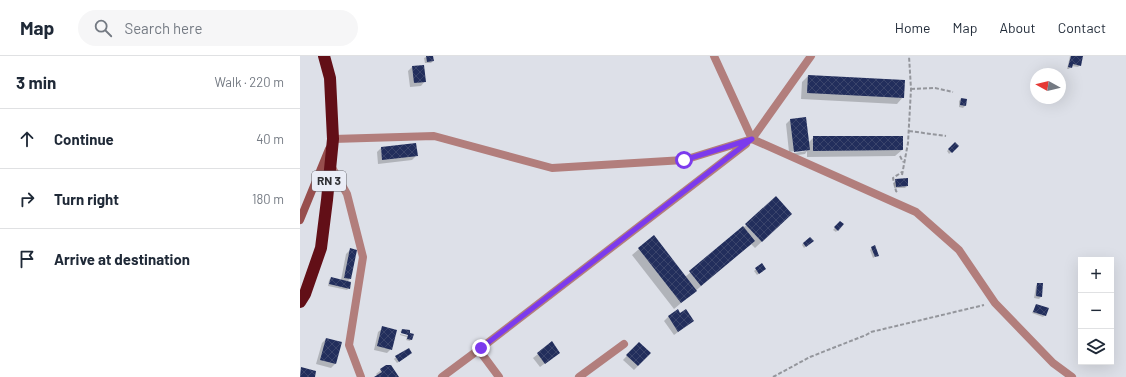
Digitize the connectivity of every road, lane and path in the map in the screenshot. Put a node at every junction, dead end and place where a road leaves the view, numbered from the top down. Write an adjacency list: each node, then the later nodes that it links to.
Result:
1 (324, 56): 9 (highway, RN 3)
2 (714, 56): 10 (street)
3 (811, 56): 10 (street)
4 (909, 56): 5 (path)
5 (911, 89): 6 (path); 7 (path)
6 (953, 92)
7 (909, 131): 8 (path); 13 (path)
8 (946, 136)
9 (333, 139): 10 (street); 12 (highway, RN 3); 15 (street)
10 (752, 139): 17 (street); 19 (street)
11 (900, 156): 14 (path)
12 (330, 164): 16 (highway, RN 3); 21 (street)
13 (902, 175)
14 (901, 196)
15 (300, 220)
16 (300, 302)
17 (995, 303): 20 (street); 25 (path)
18 (624, 344): 24 (street)
19 (479, 350): 22 (street); 23 (street)
20 (1053, 363): 26 (street); 27 (street)
21 (361, 377)
22 (442, 377)
23 (499, 377)
24 (580, 377)
25 (773, 377)
26 (1059, 377)
27 (1072, 377)

